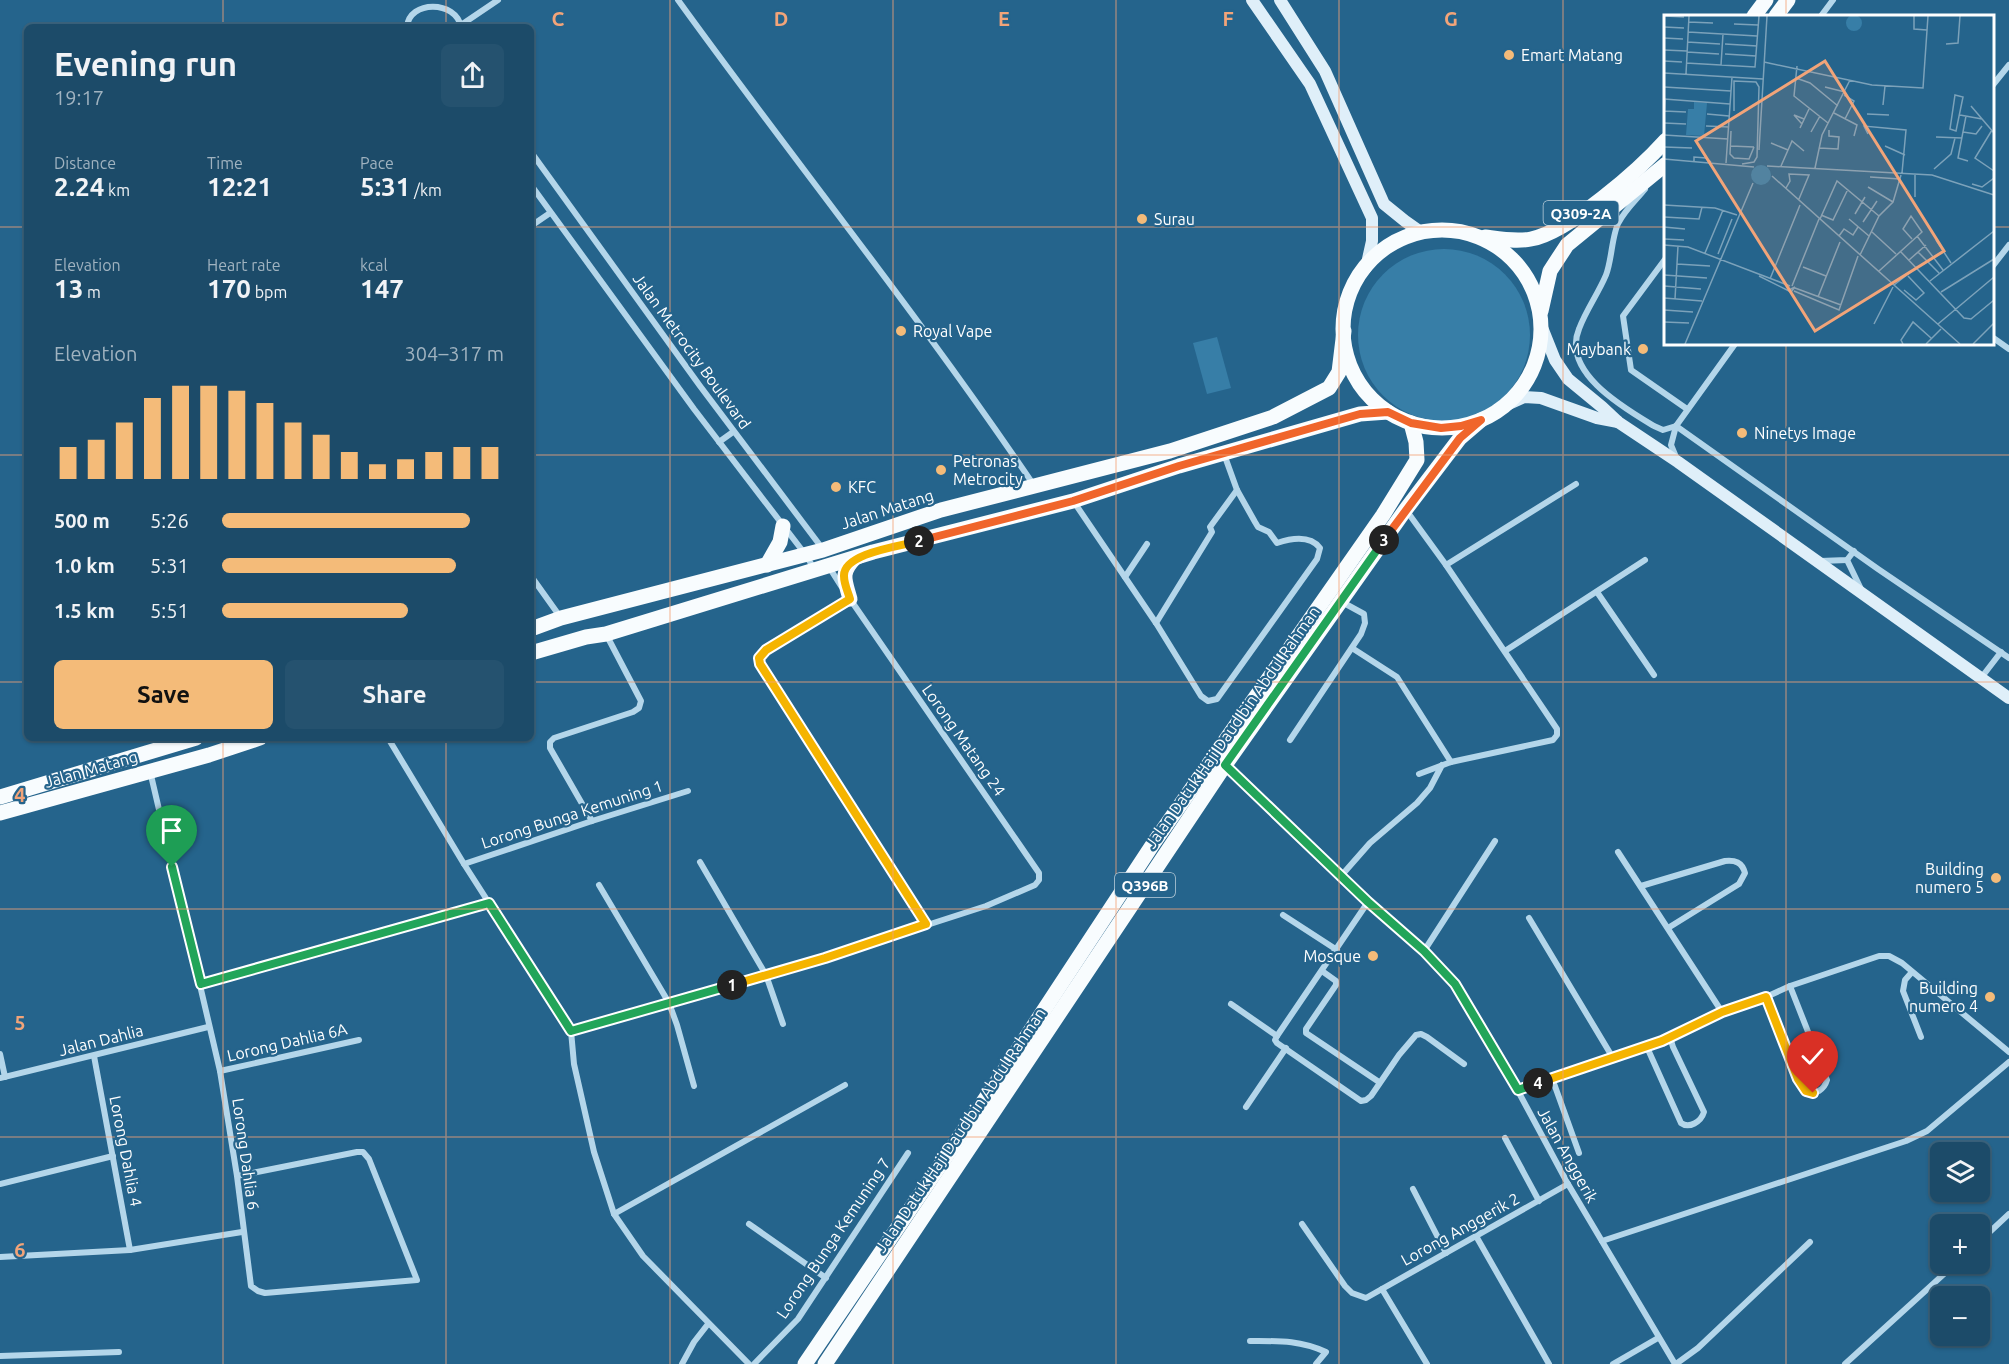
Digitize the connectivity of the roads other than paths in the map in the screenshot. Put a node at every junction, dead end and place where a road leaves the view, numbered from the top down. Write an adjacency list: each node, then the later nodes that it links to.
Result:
1 (498, 0): 14 (street)
2 (678, 0): 48 (street)
3 (1252, 0): 30 (street)
4 (1280, 0): 25 (street)
5 (1767, 0): 9 (main road)
6 (1788, 0): 10 (main road)
7 (1833, 0): 11 (street)
8 (442, 1): 12 (street); 13 (street)
9 (1755, 15)
10 (1779, 15)
11 (1822, 15)
12 (408, 24)
13 (460, 24)
14 (464, 24)
15 (2009, 65): 16 (street)
16 (1994, 84)
17 (1664, 141): 22 (main road, Q309-2A)
18 (1664, 151): 22 (main road)
19 (534, 156): 43 (street, Jalan Metrocity Boulevard)
20 (1664, 166): 31 (main road); 42 (street)
21 (534, 189): 23 (street, Jalan Metrocity Boulevard)
22 (1605, 196): 26 (main road, Q309-2A)
23 (550, 213): 24 (street); 44 (street, Jalan Metrocity Boulevard)
24 (534, 224)
25 (1422, 233): 26 (main road); 30 (main road)
26 (1476, 236): 31 (main road)
27 (2009, 245): 29 (street)
28 (1664, 259): 37 (street)
29 (1994, 264)
30 (1366, 268): 32 (main road)
31 (1540, 321): 36 (main road); 40 (street)
32 (1344, 331): 38 (main road); 48 (main road, Jalan Matang)
33 (1994, 338): 35 (street)
34 (1734, 345): 37 (street)
35 (2009, 349)
36 (1502, 407): 39 (main road); 40 (street)
37 (1687, 409): 42 (street)
38 (1388, 412): 41 (main road); 45 (main road)
39 (1481, 420): 41 (main road); 51 (main road, Jalan Datuk Haji Daud bin Abdul Rahman / Q396B)
40 (1618, 422): 46 (street)
41 (1411, 423): 174 (main road, Jalan Datuk Haji Daud bin Abdul Rahman)
42 (1676, 426): 46 (street); 55 (street)
43 (733, 432): 44 (street); 54 (street, Jalan Metrocity Boulevard)
44 (719, 442): 52 (street, Jalan Metrocity Boulevard)
45 (1224, 454): 49 (street); 50 (main road)
46 (1678, 462): 60 (street)
47 (1576, 484): 62 (street)
48 (1035, 487): 54 (main road, Jalan Matang)
49 (1237, 490): 71 (street); 71 (street)
50 (1073, 501): 57 (main road); 64 (street)
51 (1406, 509): 62 (street); 69 (main road, Jalan Datuk Haji Daud bin Abdul Rahman / Q396B)
52 (783, 526): 56 (street, Jalan Metrocity Boulevard); 61 (main road)
53 (1147, 544): 64 (street)
54 (823, 550): 56 (main road, Jalan Matang); 63 (street, Jalan Metrocity Boulevard)
55 (1854, 551): 59 (street); 77 (street)
56 (805, 554): 61 (main road, Jalan Matang); 63 (street, Jalan Metrocity Boulevard)
57 (854, 559): 63 (main road); 68 (main road)
58 (1645, 560): 66 (street)
59 (1847, 560): 60 (street); 67 (street)
60 (1817, 561): 67 (street)
61 (767, 565): 70 (main road, Jalan Matang)
62 (1446, 565): 75 (street)
63 (826, 568): 68 (street, Lorong Matang 24); 73 (main road)
64 (1125, 577): 71 (street)
65 (534, 580): 70 (street)
66 (1597, 592): 75 (street); 79 (street)
67 (1864, 594): 80 (street)
68 (850, 599): 106 (street); 106 (street, Lorong Matang 24)
69 (1341, 601): 74 (street); 87 (main road, Jalan Datuk Haji Daud bin Abdul Rahman / Q396B)
70 (561, 618): 72 (main road, Jalan Matang)
71 (1156, 623)
72 (534, 628)
73 (606, 634): 76 (main road); 94 (street)
74 (1352, 648): 82 (street); 86 (street)
75 (1505, 651): 86 (street)
76 (534, 652)
77 (2001, 652): 78 (street); 80 (street)
78 (2009, 657)
79 (1654, 675)
80 (1981, 678): 81 (street)
81 (2009, 698)
82 (1290, 740)
83 (186, 741): 92 (main road, Jalan Matang)
84 (251, 741): 89 (main road, Jalan Matang)
85 (390, 741): 98 (street)
86 (1451, 762): 88 (street)
87 (1225, 765): 99 (street, Jalan Anggerik); 175 (main road, Jalan Datuk Haji Daud bin Abdul Rahman / Q396B)
88 (1442, 765): 90 (street); 99 (street)
89 (149, 771): 93 (main road, Jalan Matang); 113 (street, Lorong Dahlia 6)
90 (1419, 774)
91 (688, 791): 94 (street, Lorong Bunga Kemuning 1)
92 (0, 797)
93 (0, 813)
94 (591, 821): 98 (street, Lorong Bunga Kemuning 1)
95 (1495, 841): 109 (street)
96 (1618, 852): 101 (street)
97 (700, 862): 112 (street)
98 (464, 864): 103 (street)
99 (1341, 876): 102 (street, Jalan Anggerik)
100 (599, 885): 116 (street)
101 (1641, 886): 107 (street); 107 (street)
102 (1368, 902): 108 (street); 109 (street, Jalan Anggerik)
103 (489, 903): 113 (street); 121 (street)
104 (1283, 915): 108 (street)
105 (1529, 918): 131 (street)
106 (926, 924): 112 (street)
107 (1668, 928): 118 (street)
108 (1337, 950): 110 (street)
109 (1424, 951): 140 (street, Jalan Anggerik)
110 (1322, 970): 122 (street); 137 (street)
111 (1912, 972): 114 (street); 124 (street); 128 (street)
112 (766, 975): 116 (street); 119 (street)
113 (201, 984): 120 (street, Lorong Dahlia 6)
114 (1790, 986): 115 (street); 115 (street)
115 (1766, 997): 118 (street)
116 (669, 1003): 121 (street); 139 (street)
117 (1231, 1004): 122 (street)
118 (1722, 1012): 123 (street)
119 (783, 1024)
120 (208, 1027): 130 (street, Jalan Dahlia); 134 (street, Lorong Dahlia 6)
121 (571, 1031): 151 (street)
122 (1277, 1036): 127 (street)
123 (1670, 1037): 126 (street); 126 (street)
124 (1921, 1037)
125 (359, 1040): 134 (street, Lorong Dahlia 6A)
126 (1647, 1045): 131 (street)
127 (1286, 1048): 137 (street); 141 (street)
128 (2009, 1052)
129 (0, 1054): 135 (street)
130 (94, 1056): 135 (street, Jalan Dahlia); 145 (street, Lorong Dahlia 4)
131 (1613, 1058): 136 (street)
132 (2009, 1062): 158 (street)
133 (1464, 1064): 137 (street)
134 (220, 1071): 146 (street, Lorong Dahlia 6)
135 (2, 1077)
136 (1552, 1078): 140 (street); 144 (street)
137 (1378, 1082)
138 (845, 1085): 151 (street)
139 (694, 1086)
140 (1518, 1090): 148 (street, Jalan Anggerik)
141 (1246, 1107)
142 (1505, 1138): 150 (street)
143 (908, 1153): 164 (street, Lorong Bunga Kemuning 7)
144 (1579, 1153)
145 (113, 1156): 147 (street); 160 (street, Lorong Dahlia 4)
146 (237, 1176): 155 (street, Lorong Dahlia 6); 155 (street, Lorong Dahlia 6)
147 (0, 1184)
148 (1568, 1184): 150 (street, Lorong Anggerik 2); 158 (street, Jalan Anggerik)
149 (1413, 1189): 161 (street)
150 (1539, 1201): 157 (street, Lorong Anggerik 2)
151 (614, 1214): 166 (street)
152 (2009, 1215): 156 (street)
153 (749, 1224): 164 (street)
154 (1302, 1224): 165 (street, Lorong Anggerik 2)
155 (242, 1232): 160 (street)
156 (1990, 1232)
157 (1476, 1236): 161 (street, Lorong Anggerik 2); 178 (street)
158 (1602, 1241): 167 (street, Jalan Anggerik)
159 (1810, 1242): 180 (street)
160 (130, 1250): 162 (street)
161 (1446, 1253): 165 (street, Lorong Anggerik 2)
162 (0, 1257)
163 (1944, 1274): 181 (street)
164 (826, 1278): 173 (street, Lorong Bunga Kemuning 7)
165 (1382, 1289): 177 (street)
166 (708, 1324): 171 (street); 172 (street)
167 (1658, 1338): 179 (street); 180 (street, Jalan Anggerik)
168 (1250, 1341): 176 (street)
169 (119, 1352): 170 (street)
170 (0, 1356)
171 (682, 1364)
172 (749, 1364)
173 (754, 1364)
174 (805, 1364)
175 (825, 1364)
176 (1316, 1364)
177 (1427, 1364)
178 (1550, 1364)
179 (1613, 1364)
180 (1676, 1364)
181 (1845, 1364)

